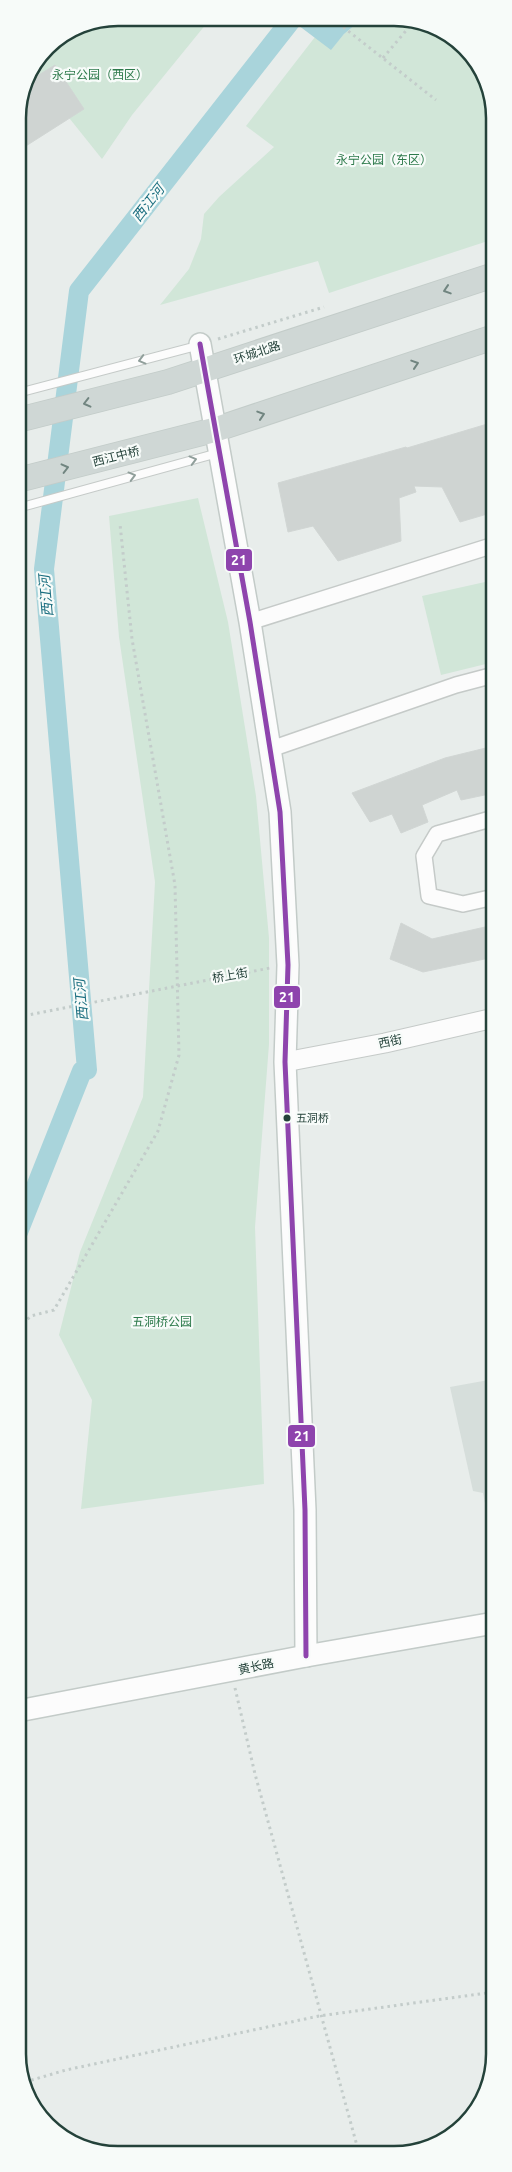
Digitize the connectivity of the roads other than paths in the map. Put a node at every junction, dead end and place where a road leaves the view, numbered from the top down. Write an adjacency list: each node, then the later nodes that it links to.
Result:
1 (486, 278): 4 (main road, 环城北路, one-way to 4)
2 (486, 340): 7 (main road, one-way to 2)
3 (195, 346): 4 (main road); 5 (lane, one-way to 5)
4 (204, 370): 6 (main road, 环城北路, one-way to 6); 7 (main road)
5 (26, 391)
6 (26, 418)
7 (216, 441): 8 (main road, 西江中桥, one-way to 7); 9 (lane, one-way to 7); 11 (main road)
8 (26, 478)
9 (26, 506)
10 (486, 548): 11 (street)
11 (250, 622): 13 (main road)
12 (486, 677): 13 (street)
13 (271, 749): 17 (main road)
14 (486, 820): 15 (street)
15 (486, 899)
16 (486, 1020): 17 (street, 西街)
17 (285, 1062): 19 (main road)
18 (486, 1624): 19 (main road, 黄长路)
19 (306, 1656): 20 (main road, 黄长路)
20 (26, 1710)

